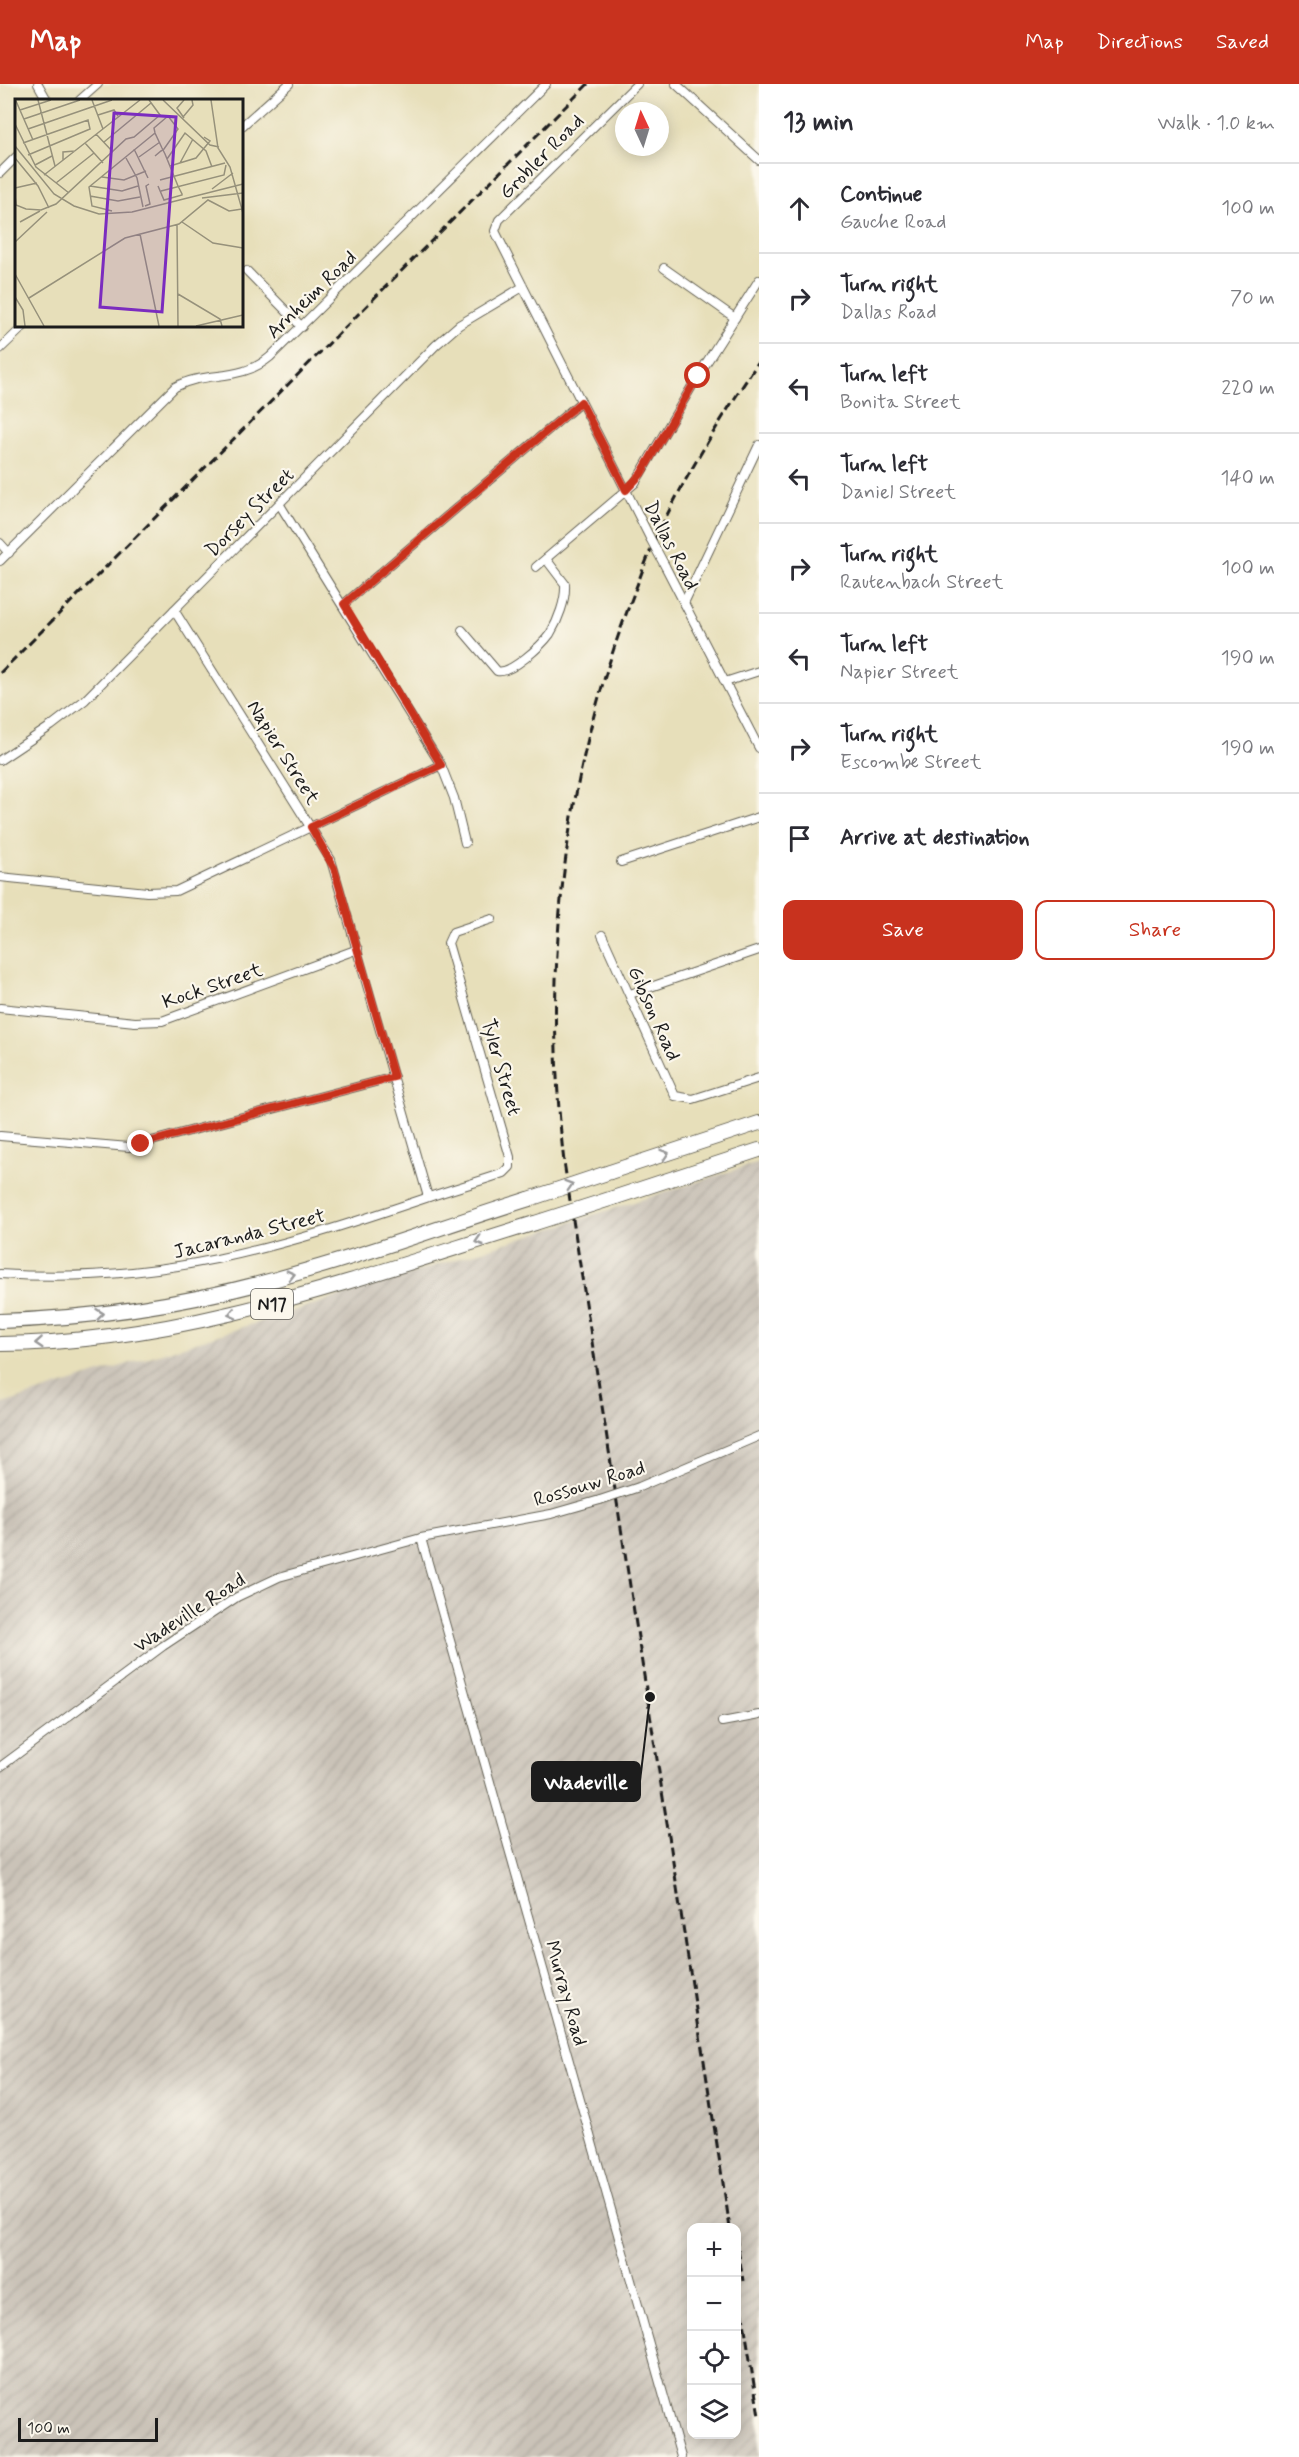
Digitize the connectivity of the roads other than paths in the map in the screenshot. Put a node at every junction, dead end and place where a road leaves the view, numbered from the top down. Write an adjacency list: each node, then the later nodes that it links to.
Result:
1 (38, 84): 7 (street)
2 (98, 84): 8 (street)
3 (289, 84): 9 (street)
4 (546, 84): 20 (street, Arnheim Road)
5 (638, 84): 13 (street, Grobler Road)
6 (676, 84): 11 (street)
7 (46, 99)
8 (81, 99)
9 (243, 125)
10 (15, 158): 12 (street)
11 (759, 160)
12 (0, 172)
13 (495, 227): 17 (street, Dallas Road)
14 (664, 268): 18 (street)
15 (247, 271): 20 (street)
16 (759, 280): 18 (street)
17 (521, 288): 22 (street, Dallas Road); 25 (street, Dorsey Street)
18 (735, 318): 24 (street)
19 (23, 327): 21 (street)
20 (302, 327): 27 (street, Arnheim Road)
21 (0, 349)
22 (581, 402): 24 (street, Dallas Road); 32 (street)
23 (759, 445): 31 (street)
24 (626, 490): 28 (street); 31 (street, Dallas Road, bridge)
25 (280, 505): 32 (street); 33 (street, Dorsey Street)
26 (0, 543): 27 (street)
27 (9, 553): 29 (street, Arnheim Road)
28 (546, 559): 30 (street); 34 (street)
29 (0, 561)
30 (536, 567)
31 (684, 603): 36 (street, Dallas Road)
32 (344, 604): 39 (street)
33 (174, 610): 38 (street, Dorsey Street); 41 (street, Napier Street)
34 (462, 630)
35 (759, 671): 36 (street)
36 (724, 682): 37 (street, Dallas Road)
37 (759, 748)
38 (0, 760)
39 (441, 765): 41 (street); 42 (street)
40 (759, 817): 43 (street)
41 (311, 827): 44 (street); 47 (street, Napier Street)
42 (465, 843)
43 (621, 862)
44 (0, 877)
45 (492, 918): 56 (street, Tyler Street)
46 (602, 935): 49 (street, Gibson Road)
47 (358, 949): 50 (street, Kock Street); 51 (street, Napier Street)
48 (759, 950): 49 (street)
49 (630, 994): 52 (street, Gibson Road)
50 (0, 1008)
51 (394, 1077): 54 (street); 56 (street, Napier Street)
52 (759, 1078)
53 (759, 1123): 58 (highway, N17, one-way to 53, bridge)
54 (0, 1136)
55 (759, 1150): 59 (highway, N17, one-way to 59, bridge)
56 (428, 1197): 57 (street, Jacaranda Street)
57 (0, 1274)
58 (0, 1321)
59 (0, 1344)
60 (759, 1436): 61 (street, Rossouw Road, bridge)
61 (421, 1538): 64 (street, Wadeville Road); 65 (street, Murray Road)
62 (759, 1715): 63 (street)
63 (722, 1722)
64 (0, 1767)
65 (681, 2457)

